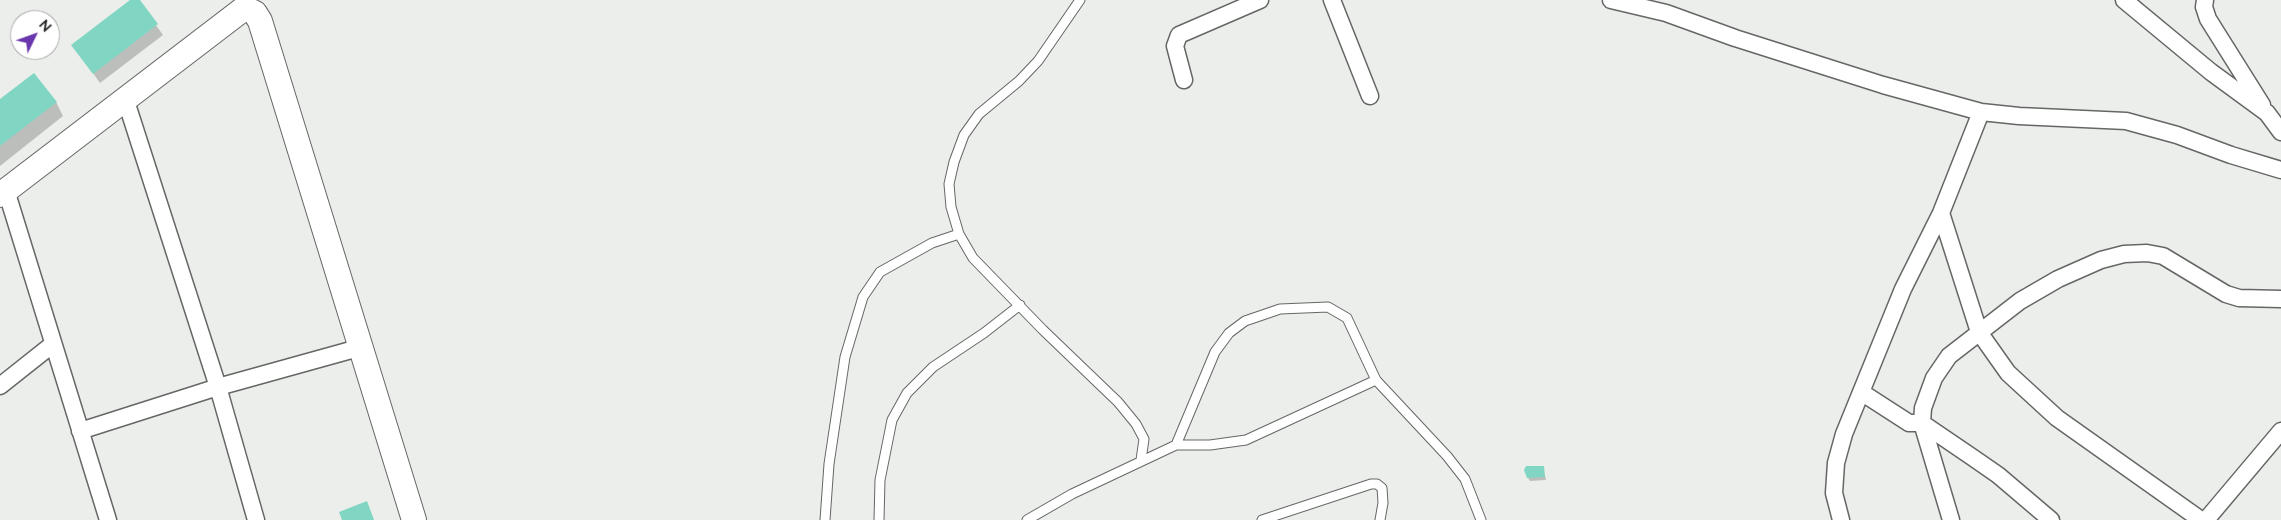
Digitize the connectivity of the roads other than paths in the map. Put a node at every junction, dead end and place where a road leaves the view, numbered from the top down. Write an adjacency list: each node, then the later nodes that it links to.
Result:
1 (1080, 0): 16 (lane)
2 (1260, 0): 7 (street)
3 (1332, 0): 8 (street)
4 (1611, 0): 10 (street)
5 (2124, 0): 11 (street)
6 (2205, 0): 11 (street)
7 (1184, 80)
8 (1370, 96)
9 (125, 98): 14 (street); 21 (street); 24 (street)
10 (1980, 112): 13 (street); 15 (street)
11 (2267, 113): 12 (street)
12 (2281, 132)
13 (2281, 170)
14 (3, 192): 20 (street)
15 (1941, 213): 19 (street); 25 (street)
16 (959, 234): 18 (lane); 34 (lane)
17 (2281, 299): 19 (street)
18 (1020, 305): 30 (lane); 35 (lane)
19 (1979, 332): 26 (street); 43 (street)
20 (53, 344): 23 (street); 27 (street)
21 (362, 347): 24 (street); 33 (street)
22 (1376, 380): 29 (lane); 29 (lane); 39 (lane)
23 (0, 386)
24 (218, 387): 27 (street); 32 (street)
25 (1861, 392): 26 (street); 40 (street)
26 (1922, 423): 41 (street); 42 (street)
27 (80, 431): 31 (street)
28 (2281, 431): 44 (street)
29 (1176, 444): 30 (lane)
30 (1141, 460): 36 (lane)
31 (108, 520)
32 (256, 520)
33 (414, 520)
34 (825, 520)
35 (878, 520)
36 (1027, 520)
37 (1262, 520): 38 (lane)
38 (1380, 520)
39 (1481, 520)
40 (1841, 520)
41 (1951, 520)
42 (2051, 520)
43 (2202, 520)
44 (2206, 520)

